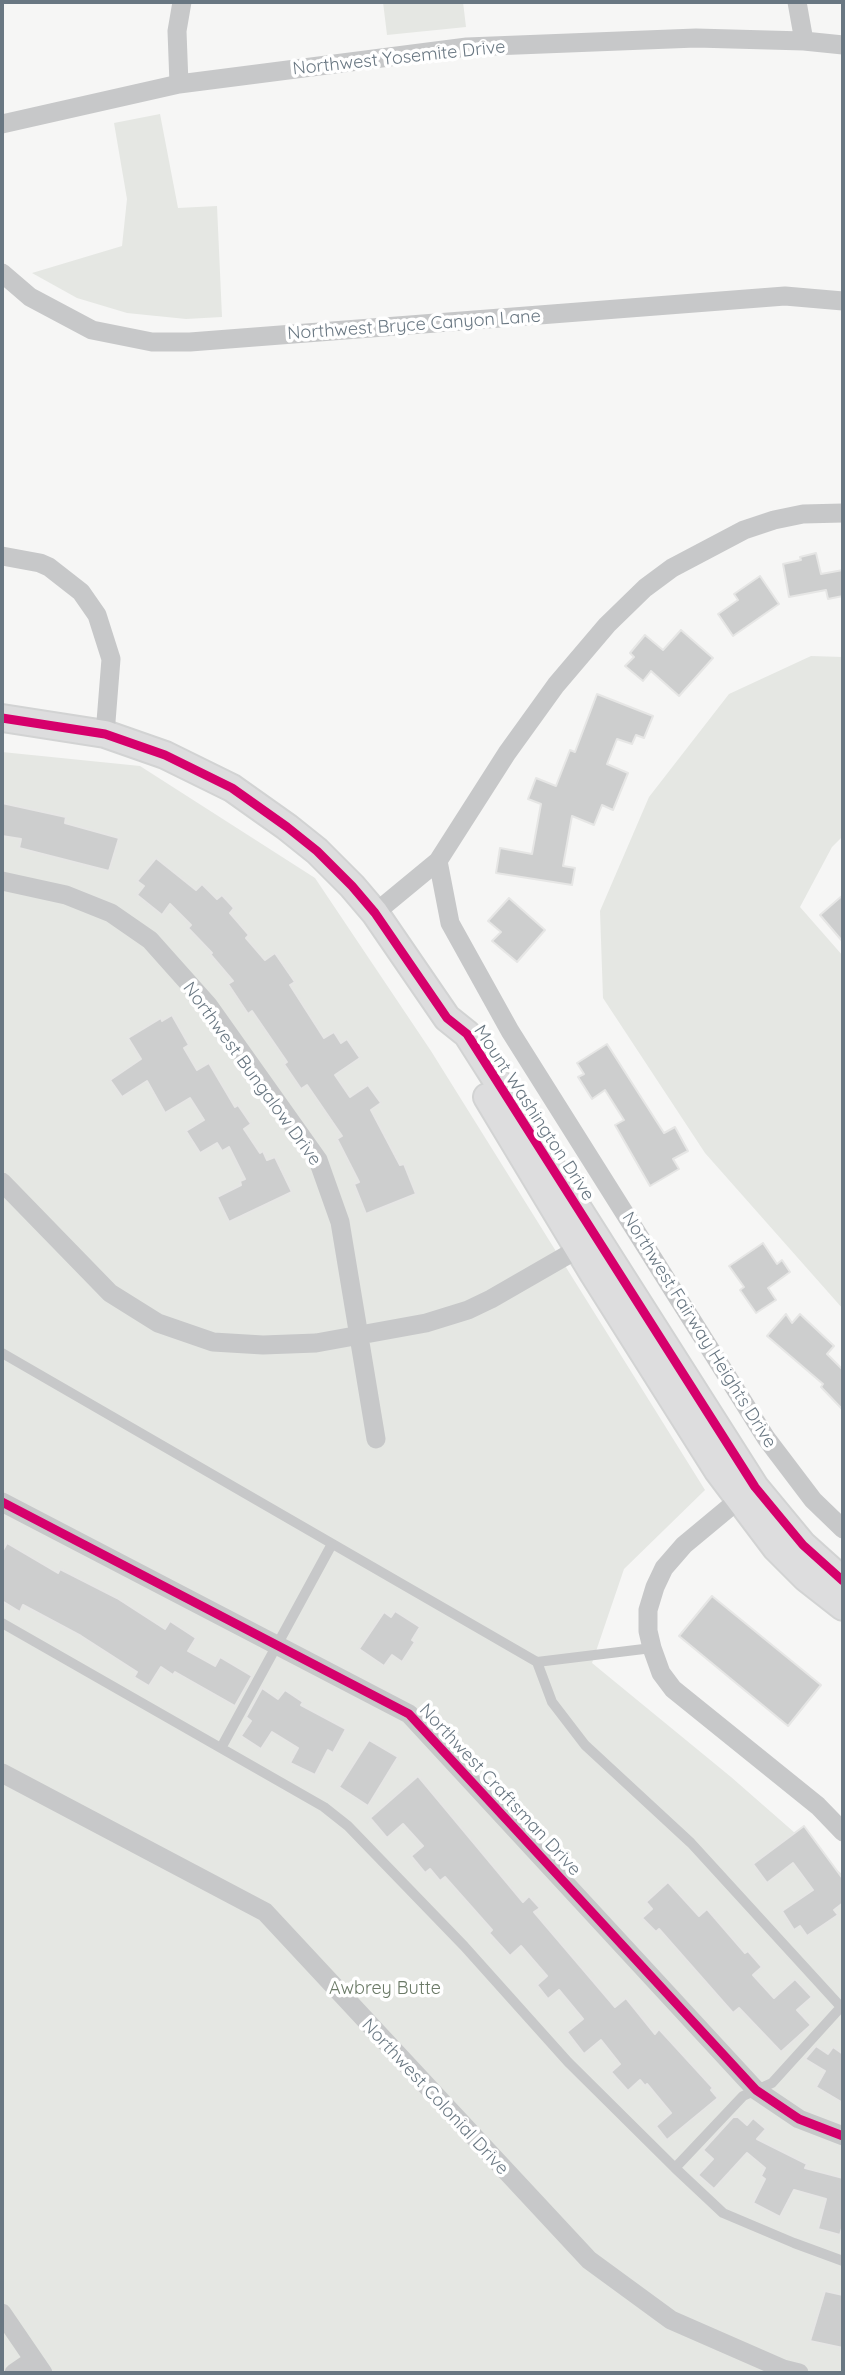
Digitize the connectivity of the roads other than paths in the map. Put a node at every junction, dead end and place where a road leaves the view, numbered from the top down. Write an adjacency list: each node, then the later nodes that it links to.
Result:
1 (182, 2): 5 (street)
2 (797, 2): 3 (street)
3 (804, 41): 4 (street, Northwest Yosemite Drive); 5 (street, Northwest Yosemite Drive)
4 (843, 45)
5 (179, 84): 6 (street, Northwest Yosemite Drive)
6 (2, 124)
7 (2, 273): 8 (street, Northwest Bryce Canyon Lane)
8 (843, 301)
9 (843, 513): 13 (street)
10 (2, 556): 12 (street)
11 (2, 718): 12 (main road, Mount Washington Drive)
12 (105, 734): 15 (main road, Mount Washington Drive)
13 (438, 861): 15 (street); 24 (street, Northwest Fairway Heights Drive)
14 (2, 881): 19 (street, Northwest Bungalow Drive)
15 (375, 913): 18 (main road, Mount Washington Drive)
16 (2, 1182): 17 (street)
17 (9, 1203): 19 (street)
18 (587, 1243): 19 (street); 22 (main road, Mount Washington Drive)
19 (359, 1335): 21 (street, Northwest Bungalow Drive)
20 (2, 1353): 25 (lane)
21 (376, 1440)
22 (747, 1493): 26 (main road, Mount Washington Drive); 27 (main road, Mount Washington Drive); 30 (street)
23 (2, 1502): 29 (street, Northwest Craftsman Drive)
24 (843, 1529)
25 (332, 1544): 29 (lane); 31 (lane)
26 (843, 1581)
27 (843, 1607)
28 (2, 1623): 32 (lane)
29 (277, 1645): 32 (lane); 36 (street, Northwest Craftsman Drive)
30 (652, 1648): 31 (lane); 34 (street)
31 (537, 1662): 35 (lane)
32 (221, 1748): 38 (lane)
33 (2, 1773): 43 (street, Northwest Colonial Drive)
34 (843, 1832)
35 (842, 2008): 36 (lane)
36 (756, 2090): 37 (street, Northwest Craftsman Drive); 38 (lane)
37 (843, 2136)
38 (675, 2168): 39 (lane)
39 (843, 2261)
40 (2, 2313): 41 (street)
41 (38, 2367): 42 (street)
42 (14, 2373)
43 (799, 2373)

